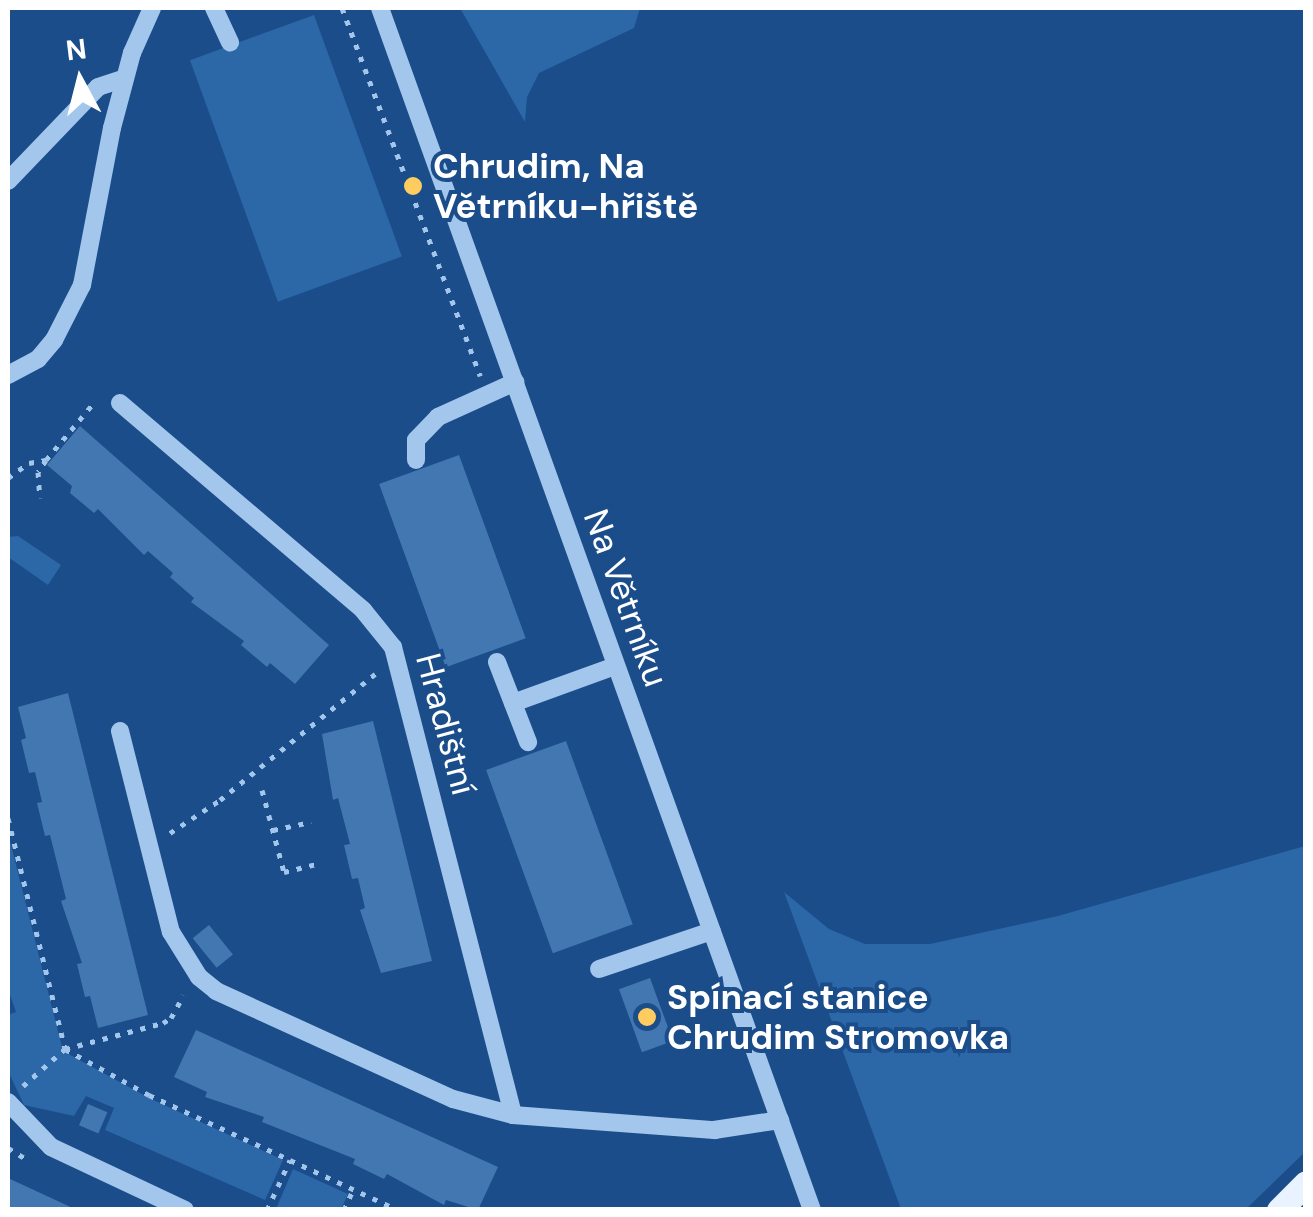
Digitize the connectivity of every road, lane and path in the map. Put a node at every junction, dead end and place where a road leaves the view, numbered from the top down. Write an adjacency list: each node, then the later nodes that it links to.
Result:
1 (151, 8): 6 (street)
2 (214, 8): 5 (street)
3 (342, 8): 10 (path)
4 (380, 8): 9 (street, Na Větrníku)
5 (230, 44)
6 (126, 78): 7 (street); 8 (street)
7 (8, 181)
8 (8, 376)
9 (516, 382): 10 (street); 19 (street, Na Větrníku)
10 (483, 395): 14 (street)
11 (120, 402): 17 (street, Hradištní)
12 (92, 406): 13 (path)
13 (46, 460): 15 (path); 16 (path)
14 (416, 460)
15 (8, 478)
16 (40, 498)
17 (393, 648): 26 (path); 34 (street, Hradištní)
18 (497, 662): 20 (street)
19 (615, 666): 20 (street); 29 (street, Na Větrníku)
20 (513, 703): 22 (street)
21 (120, 732): 34 (street)
22 (528, 742)
23 (262, 790): 27 (path)
24 (8, 818): 32 (path)
25 (311, 822): 27 (path)
26 (185, 823)
27 (273, 830): 28 (path)
28 (321, 863)
29 (712, 931): 30 (street); 35 (street, Na Větrníku)
30 (599, 969)
31 (185, 997): 32 (path)
32 (64, 1049): 33 (path); 36 (path)
33 (14, 1095): 39 (street)
34 (513, 1116): 35 (street)
35 (780, 1120): 43 (street, Na Větrníku)
36 (290, 1160): 38 (path); 40 (path)
37 (1306, 1183): 44 (main road)
38 (354, 1189): 41 (path); 42 (path)
39 (186, 1210)
40 (267, 1210)
41 (344, 1210)
42 (398, 1210)
43 (812, 1210)
44 (1279, 1210)

